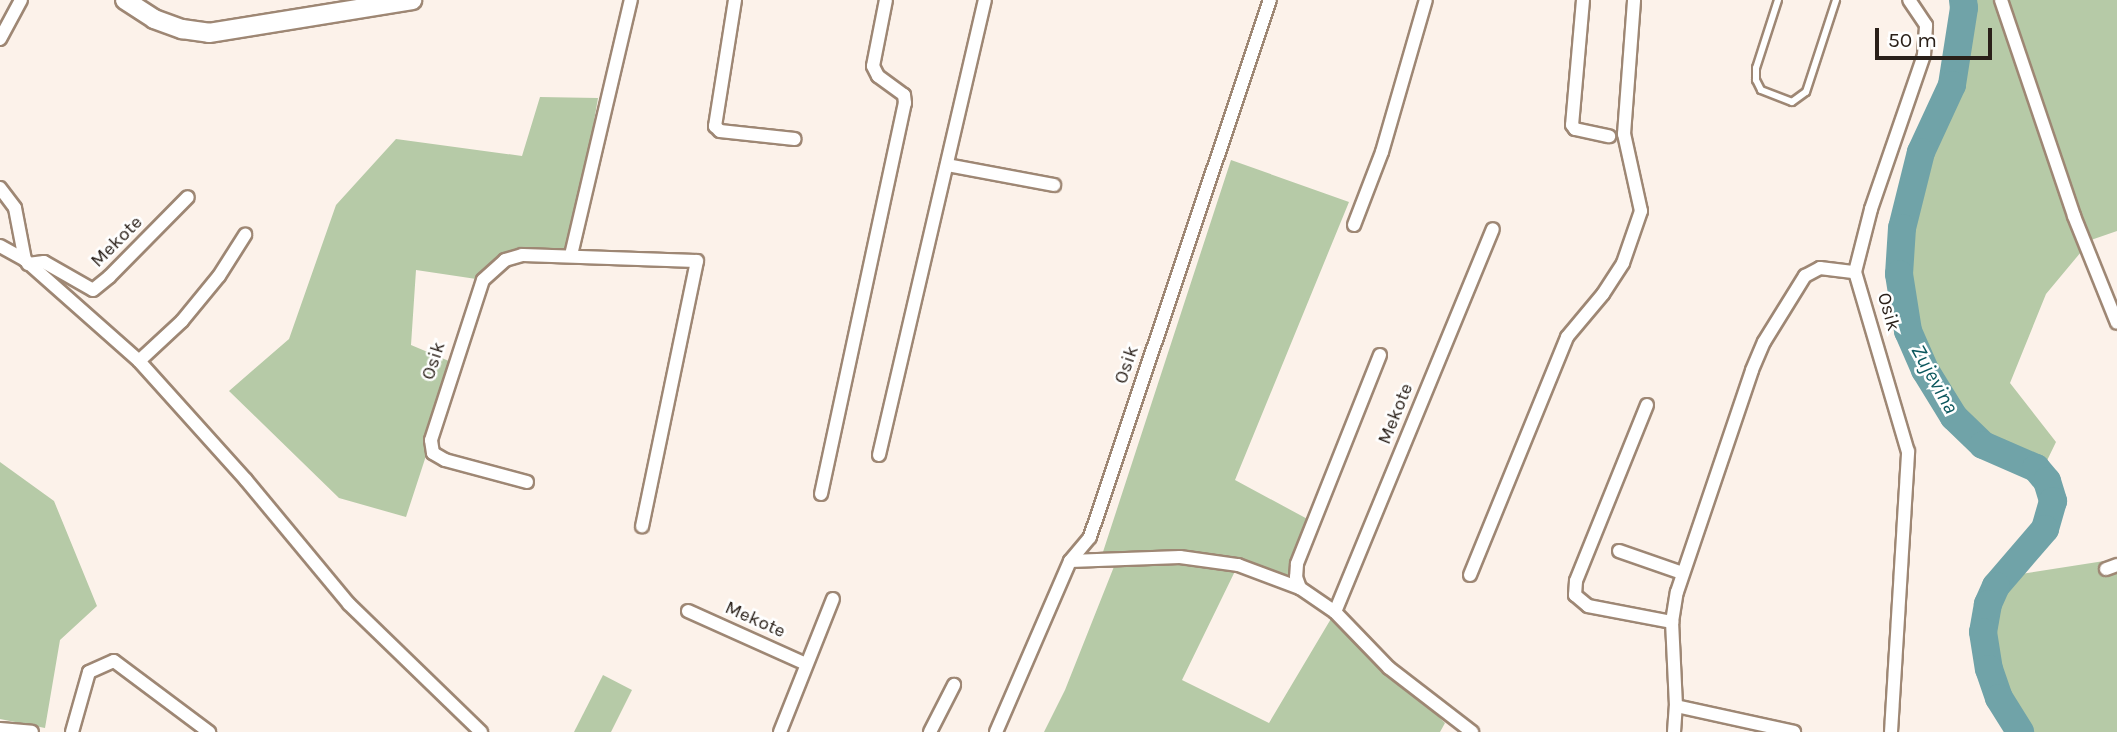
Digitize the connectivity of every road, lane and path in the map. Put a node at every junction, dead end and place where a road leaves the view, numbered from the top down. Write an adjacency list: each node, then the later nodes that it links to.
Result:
1 (20, 0): 16 (street)
2 (125, 0): 3 (main road)
3 (412, 0)
4 (631, 0): 27 (street)
5 (735, 0): 18 (street)
6 (886, 0): 36 (street)
7 (985, 0): 19 (street)
8 (1270, 0): 39 (street, Osik)
9 (1426, 0): 23 (street)
10 (1583, 0): 17 (street)
11 (1634, 0): 41 (street)
12 (1778, 0): 13 (lane)
13 (1836, 0)
14 (1909, 0): 29 (street)
15 (2001, 0): 30 (street)
16 (0, 39)
17 (1609, 136)
18 (795, 139)
19 (947, 165): 20 (street); 34 (street)
20 (1054, 185)
21 (0, 188): 28 (street)
22 (188, 197): 28 (street, Mekote)
23 (1354, 225)
24 (1493, 229): 45 (street, Mekote)
25 (245, 235): 32 (street)
26 (0, 246): 28 (street)
27 (571, 255): 35 (street, Osik); 37 (street, Osik)
28 (26, 262): 32 (street)
29 (1855, 272): 40 (street); 61 (street, Osik)
30 (2117, 323)
31 (1380, 355): 42 (street, Mekote)
32 (139, 361): 54 (street)
33 (1647, 405): 46 (street)
34 (879, 455)
35 (527, 482)
36 (821, 494)
37 (642, 526)
38 (1619, 551): 40 (street)
39 (1070, 561): 42 (street); 57 (street, Osik)
40 (1682, 573): 46 (street)
41 (1470, 575)
42 (1300, 588): 45 (street)
43 (833, 599): 47 (street)
44 (688, 611): 47 (street, Mekote)
45 (1335, 612): 58 (street)
46 (1672, 622): 49 (street)
47 (806, 664): 55 (street)
48 (954, 685): 56 (street)
49 (1676, 706): 59 (street); 60 (street)
50 (0, 729): 51 (street)
51 (32, 732)
52 (72, 732): 53 (street)
53 (209, 732)
54 (481, 732)
55 (780, 732)
56 (930, 732)
57 (996, 732)
58 (1472, 732)
59 (1674, 732)
60 (1794, 732)
61 (1891, 732)

